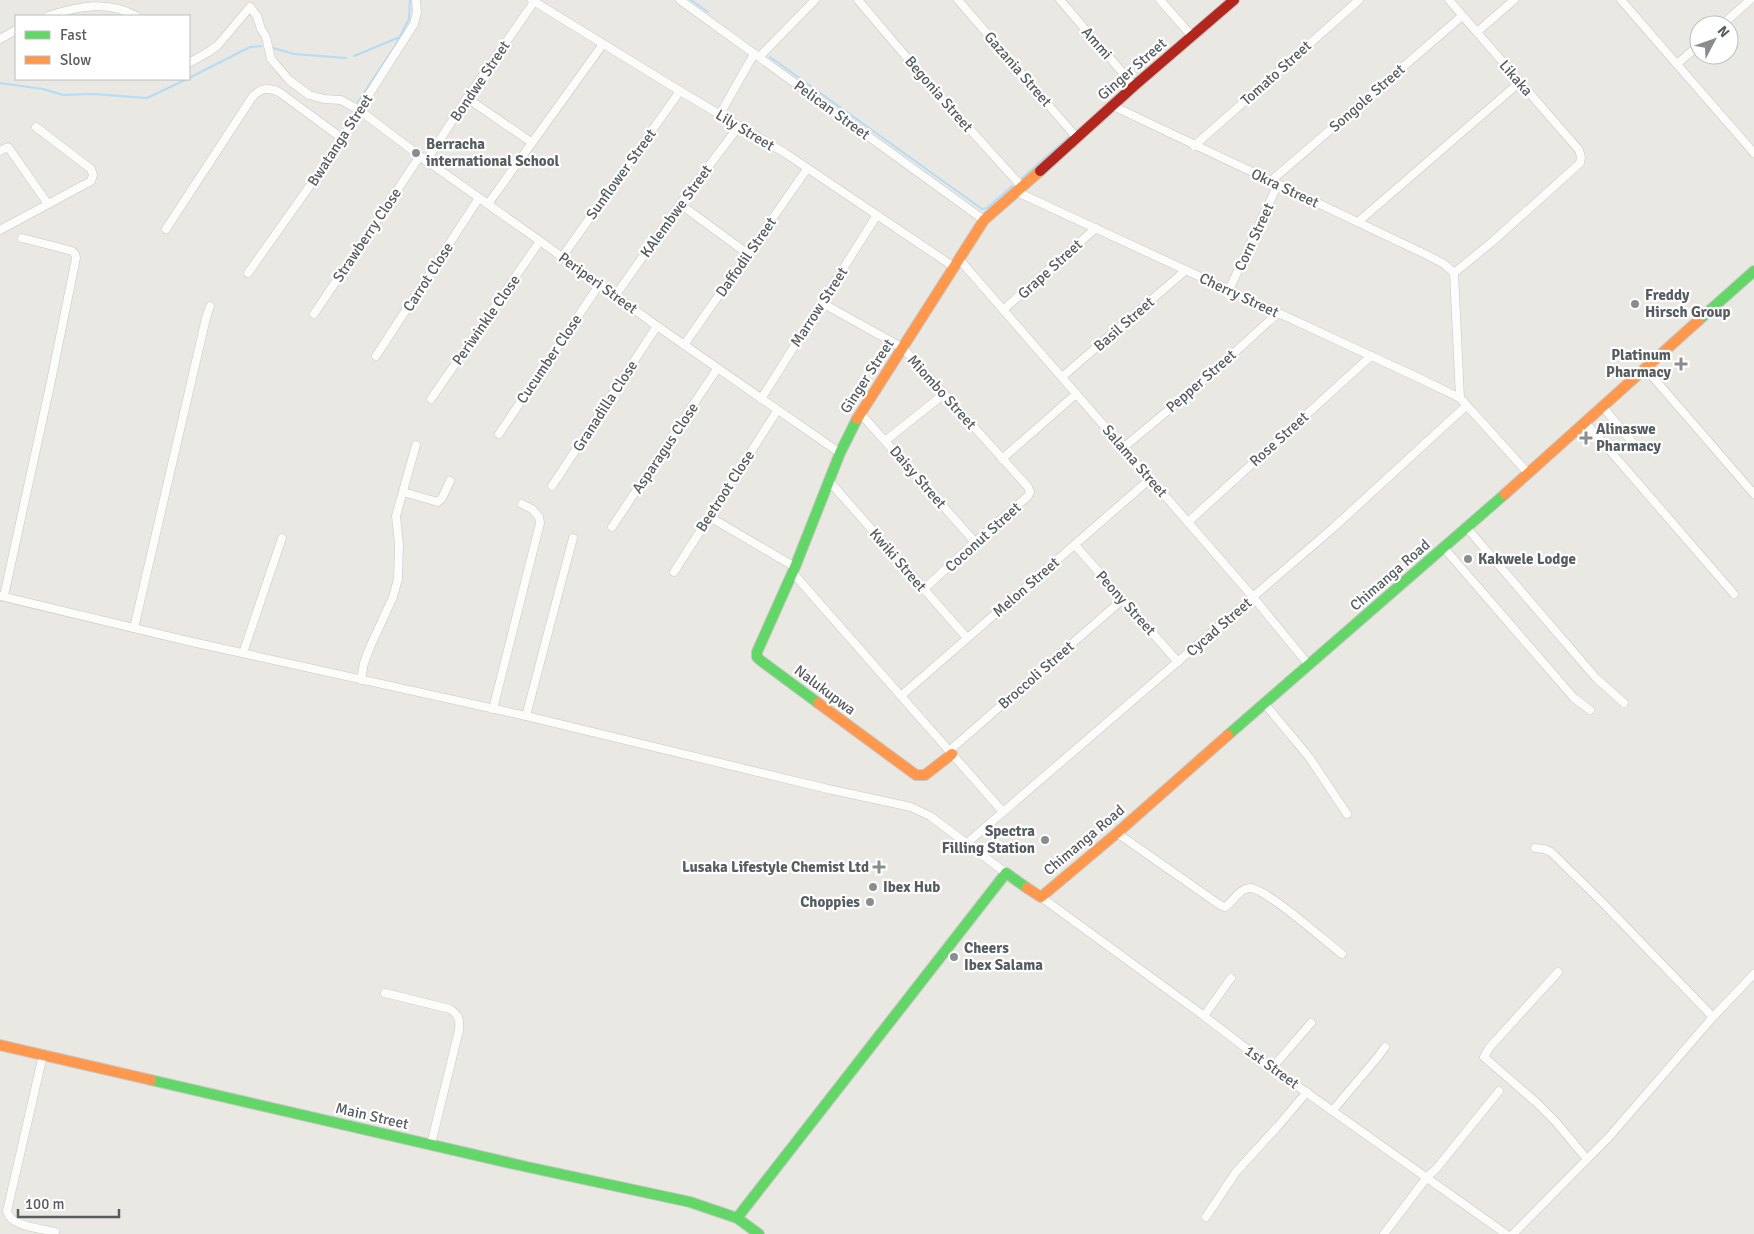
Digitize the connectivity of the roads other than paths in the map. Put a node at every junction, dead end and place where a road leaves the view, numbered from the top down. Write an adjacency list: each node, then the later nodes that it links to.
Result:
1 (416, 0): 34 (street, Bwatanga Street)
2 (680, 0): 26 (street, Pelican Street)
3 (816, 0): 26 (street)
4 (858, 0): 47 (street, Begonia Street)
5 (958, 0): 38 (street, Gazania Street)
6 (1060, 0): 30 (street, Ammi)
7 (1160, 0): 22 (street)
8 (1234, 0): 22 (street, Ginger Street)
9 (1359, 0): 41 (street, Tomato Street)
10 (1449, 0): 19 (street, Likaka)
11 (1514, 0): 21 (street)
12 (1633, 0): 15 (street)
13 (1750, 0): 18 (street)
14 (533, 1): 24 (street, Lily Street); 32 (street, Bondwe Street)
15 (1624, 3): 28 (street)
16 (51, 15): 17 (street)
17 (135, 15)
18 (1733, 15)
19 (1462, 16): 21 (street, Likaka); 46 (street, Songole Street)
20 (15, 31): 23 (street)
21 (1477, 32): 29 (street, Likaka)
22 (1192, 36): 30 (street, Ginger Street)
23 (0, 39)
24 (602, 44): 31 (street, Lily Street); 40 (street)
25 (1689, 54): 28 (street)
26 (757, 55): 35 (street); 53 (street, Pelican Street)
27 (190, 62): 34 (street, Periperi Street)
28 (1677, 64): 43 (street)
29 (1520, 82): 54 (street); 66 (street, Likaka)
30 (1134, 86): 33 (street, Ginger Street)
31 (680, 92): 35 (street, Lily Street); 61 (street, Sunflower Street)
32 (467, 98): 40 (street); 44 (street, Bondwe Street)
33 (1113, 106): 38 (street, Ginger Street); 41 (street, Okra Street)
34 (359, 110): 39 (street, Bwatanga Street); 44 (street, Periperi Street)
35 (720, 114): 36 (street, Lily Street)
36 (739, 126): 45 (street, Lily Street); 51 (street, KAlembwe Street)
37 (36, 127): 49 (street)
38 (1077, 138): 47 (street, Ginger Street)
39 (343, 139): 56 (street); 65 (street, Bwatanga Street)
40 (531, 142): 50 (street)
41 (1194, 146): 46 (street, Okra Street)
42 (0, 151): 49 (street)
43 (1754, 153)
44 (423, 158): 48 (street, Periperi Street); 74 (street, Strawberry Close)
45 (807, 169): 52 (street, Lily Street); 60 (street, Daffodil Street)
46 (1275, 183): 54 (street, Okra Street); 68 (street, Corn Street)
47 (1020, 190): 53 (street, Ginger Street); 55 (street, Cherry Street)
48 (480, 198): 50 (street, Periperi Street); 78 (street, Carrot Close)
49 (48, 204): 57 (street)
50 (488, 204): 59 (street, Periperi Street)
51 (680, 204): 60 (street); 69 (street, KAlembwe Street)
52 (877, 215): 62 (street, Lily Street); 70 (street, Marrow Street)
53 (984, 220): 62 (street, Ginger Street)
54 (1358, 222): 66 (street, Okra Street)
55 (1096, 228): 63 (street, Cherry Street); 72 (street, Grape Street)
56 (166, 229)
57 (0, 230)
58 (22, 238): 121 (street)
59 (540, 241): 61 (street, Periperi Street); 86 (street, Periwinkle Close)
60 (748, 254): 76 (street, Daffodil Street)
61 (562, 257): 67 (street, Periperi Street)
62 (957, 263): 72 (street, Salama Street); 77 (street, Ginger Street)
63 (1186, 270): 68 (street, Cherry Street); 82 (street, Basil Street)
64 (1754, 271): 80 (street, Chimanga Road)
65 (248, 273)
66 (1454, 273): 85 (street)
67 (600, 285): 69 (street, Periperi Street); 93 (street, Cucumber Close)
68 (1229, 290): 73 (street, Cherry Street)
69 (615, 296): 75 (street, Periperi Street)
70 (822, 303): 77 (street, Miombo Street); 87 (street, Marrow Street)
71 (210, 306): 124 (street)
72 (1004, 309): 82 (street, Salama Street)
73 (1278, 313): 79 (street, Cherry Street); 96 (street, Pepper Street)
74 (314, 314)
75 (657, 326): 76 (street, Periperi Street); 104 (street, Granadilla Close)
76 (684, 345): 81 (street, Periperi Street)
77 (903, 348): 83 (street, Miombo Street); 91 (street, Ginger Street)
78 (376, 356)
79 (1371, 356): 85 (street, Cherry Street); 109 (street, Rose Street)
80 (1645, 368): 89 (street, Chimanga Road); 106 (street)
81 (717, 369): 87 (street, Periperi Street); 110 (street, Asparagus Close)
82 (1062, 377): 84 (street, Salama Street)
83 (944, 394): 94 (street); 99 (street, Miombo Street)
84 (1076, 394): 96 (street, Salama Street); 99 (street)
85 (1460, 398): 88 (street)
86 (432, 399)
87 (761, 399): 90 (street, Periperi Street)
88 (1466, 406): 100 (street); 122 (street, Cycad Street)
89 (1603, 407): 92 (street, Chimanga Road); 97 (street)
90 (777, 411): 98 (street, Periperi Street); 108 (street, Beetroot Close)
91 (860, 412): 94 (street, Daisy Street); 98 (street, Ginger Street)
92 (1586, 423): 100 (street, Chimanga Road); 120 (street)
93 (499, 434)
94 (885, 440): 114 (street, Daisy Street)
95 (416, 445): 105 (street)
96 (1124, 448): 101 (street, Salama Street)
97 (1637, 448)
98 (840, 453): 103 (street, Ginger Street)
99 (1002, 459): 114 (street, Coconut Street)
100 (1528, 473): 111 (street, Chimanga Road)
101 (1150, 479): 109 (street, Salama Street); 115 (street, Melon Street)
102 (450, 481): 105 (street)
103 (830, 482): 117 (street, Ginger Street); 119 (street, Kwiki Street)
104 (552, 486)
105 (402, 492): 129 (street)
106 (1754, 494)
107 (522, 504): 133 (street)
108 (708, 516): 117 (street); 118 (street, Beetroot Close)
109 (1188, 522): 122 (street, Salama Street)
110 (612, 527)
111 (1467, 528): 116 (street, Chimanga Road); 132 (street)
112 (282, 538): 126 (street)
113 (573, 538): 135 (street)
114 (975, 542): 119 (street, Coconut Street)
115 (1075, 545): 123 (street, Peony Street); 125 (street, Melon Street)
116 (1444, 548): 128 (street, Chimanga Road); 134 (street)
117 (794, 570): 130 (street); 136 (street, Nalukupwa)
118 (674, 572)
119 (924, 589): 125 (street, Kwiki Street)
120 (1734, 594)
121 (2, 596): 124 (street)
122 (1253, 597): 127 (street, Cycad Street); 128 (street, Salama Street)
123 (1122, 600): 127 (street, Peony Street); 136 (street, Broccoli Street)
124 (134, 628): 126 (street)
125 (967, 638): 130 (street, Melon Street)
126 (243, 653): 129 (street)
127 (1178, 662): 137 (street, Cycad Street)
128 (1308, 664): 131 (street, Chimanga Road)
129 (361, 680): 133 (street)
130 (902, 695): 136 (street)
131 (1264, 703): 138 (street); 139 (street, Chimanga Road)
132 (1624, 703)
133 (492, 709): 135 (street)
134 (1590, 710)
135 (526, 716): 140 (street)
136 (951, 752): 137 (street)
137 (1003, 812): 140 (street, Cycad Street)
138 (1347, 814)
139 (1117, 833): 143 (street, Chimanga Road); 144 (street)
140 (967, 844): 142 (street)
141 (1535, 848): 150 (street)
142 (1006, 873): 143 (street); 163 (street)
143 (1041, 897): 149 (street, 1st Street)
144 (1342, 954)
145 (1558, 972): 160 (street)
146 (1754, 974): 150 (street)
147 (1231, 978): 149 (street)
148 (385, 993): 159 (street)
149 (1204, 1016): 155 (street, 1st Street)
150 (1712, 1017): 160 (street)
151 (1311, 1023): 155 (street)
152 (0, 1045): 154 (street, Main Street)
153 (1385, 1046): 158 (street)
154 (43, 1055): 159 (street, Main Street); 164 (street)
155 (1272, 1068): 156 (street, 1st Street)
156 (1307, 1092): 158 (street, 1st Street); 162 (street)
157 (1499, 1092): 161 (street)
158 (1333, 1110): 161 (street, 1st Street)
159 (431, 1144): 163 (street, Main Street)
160 (1586, 1158): 168 (street)
161 (1427, 1177): 166 (street); 167 (street, 1st Street)
162 (1206, 1217)
163 (737, 1218): 165 (street, Main Street)
164 (55, 1232)
165 (759, 1234)
166 (1384, 1234)
167 (1506, 1234)
168 (1513, 1234)

